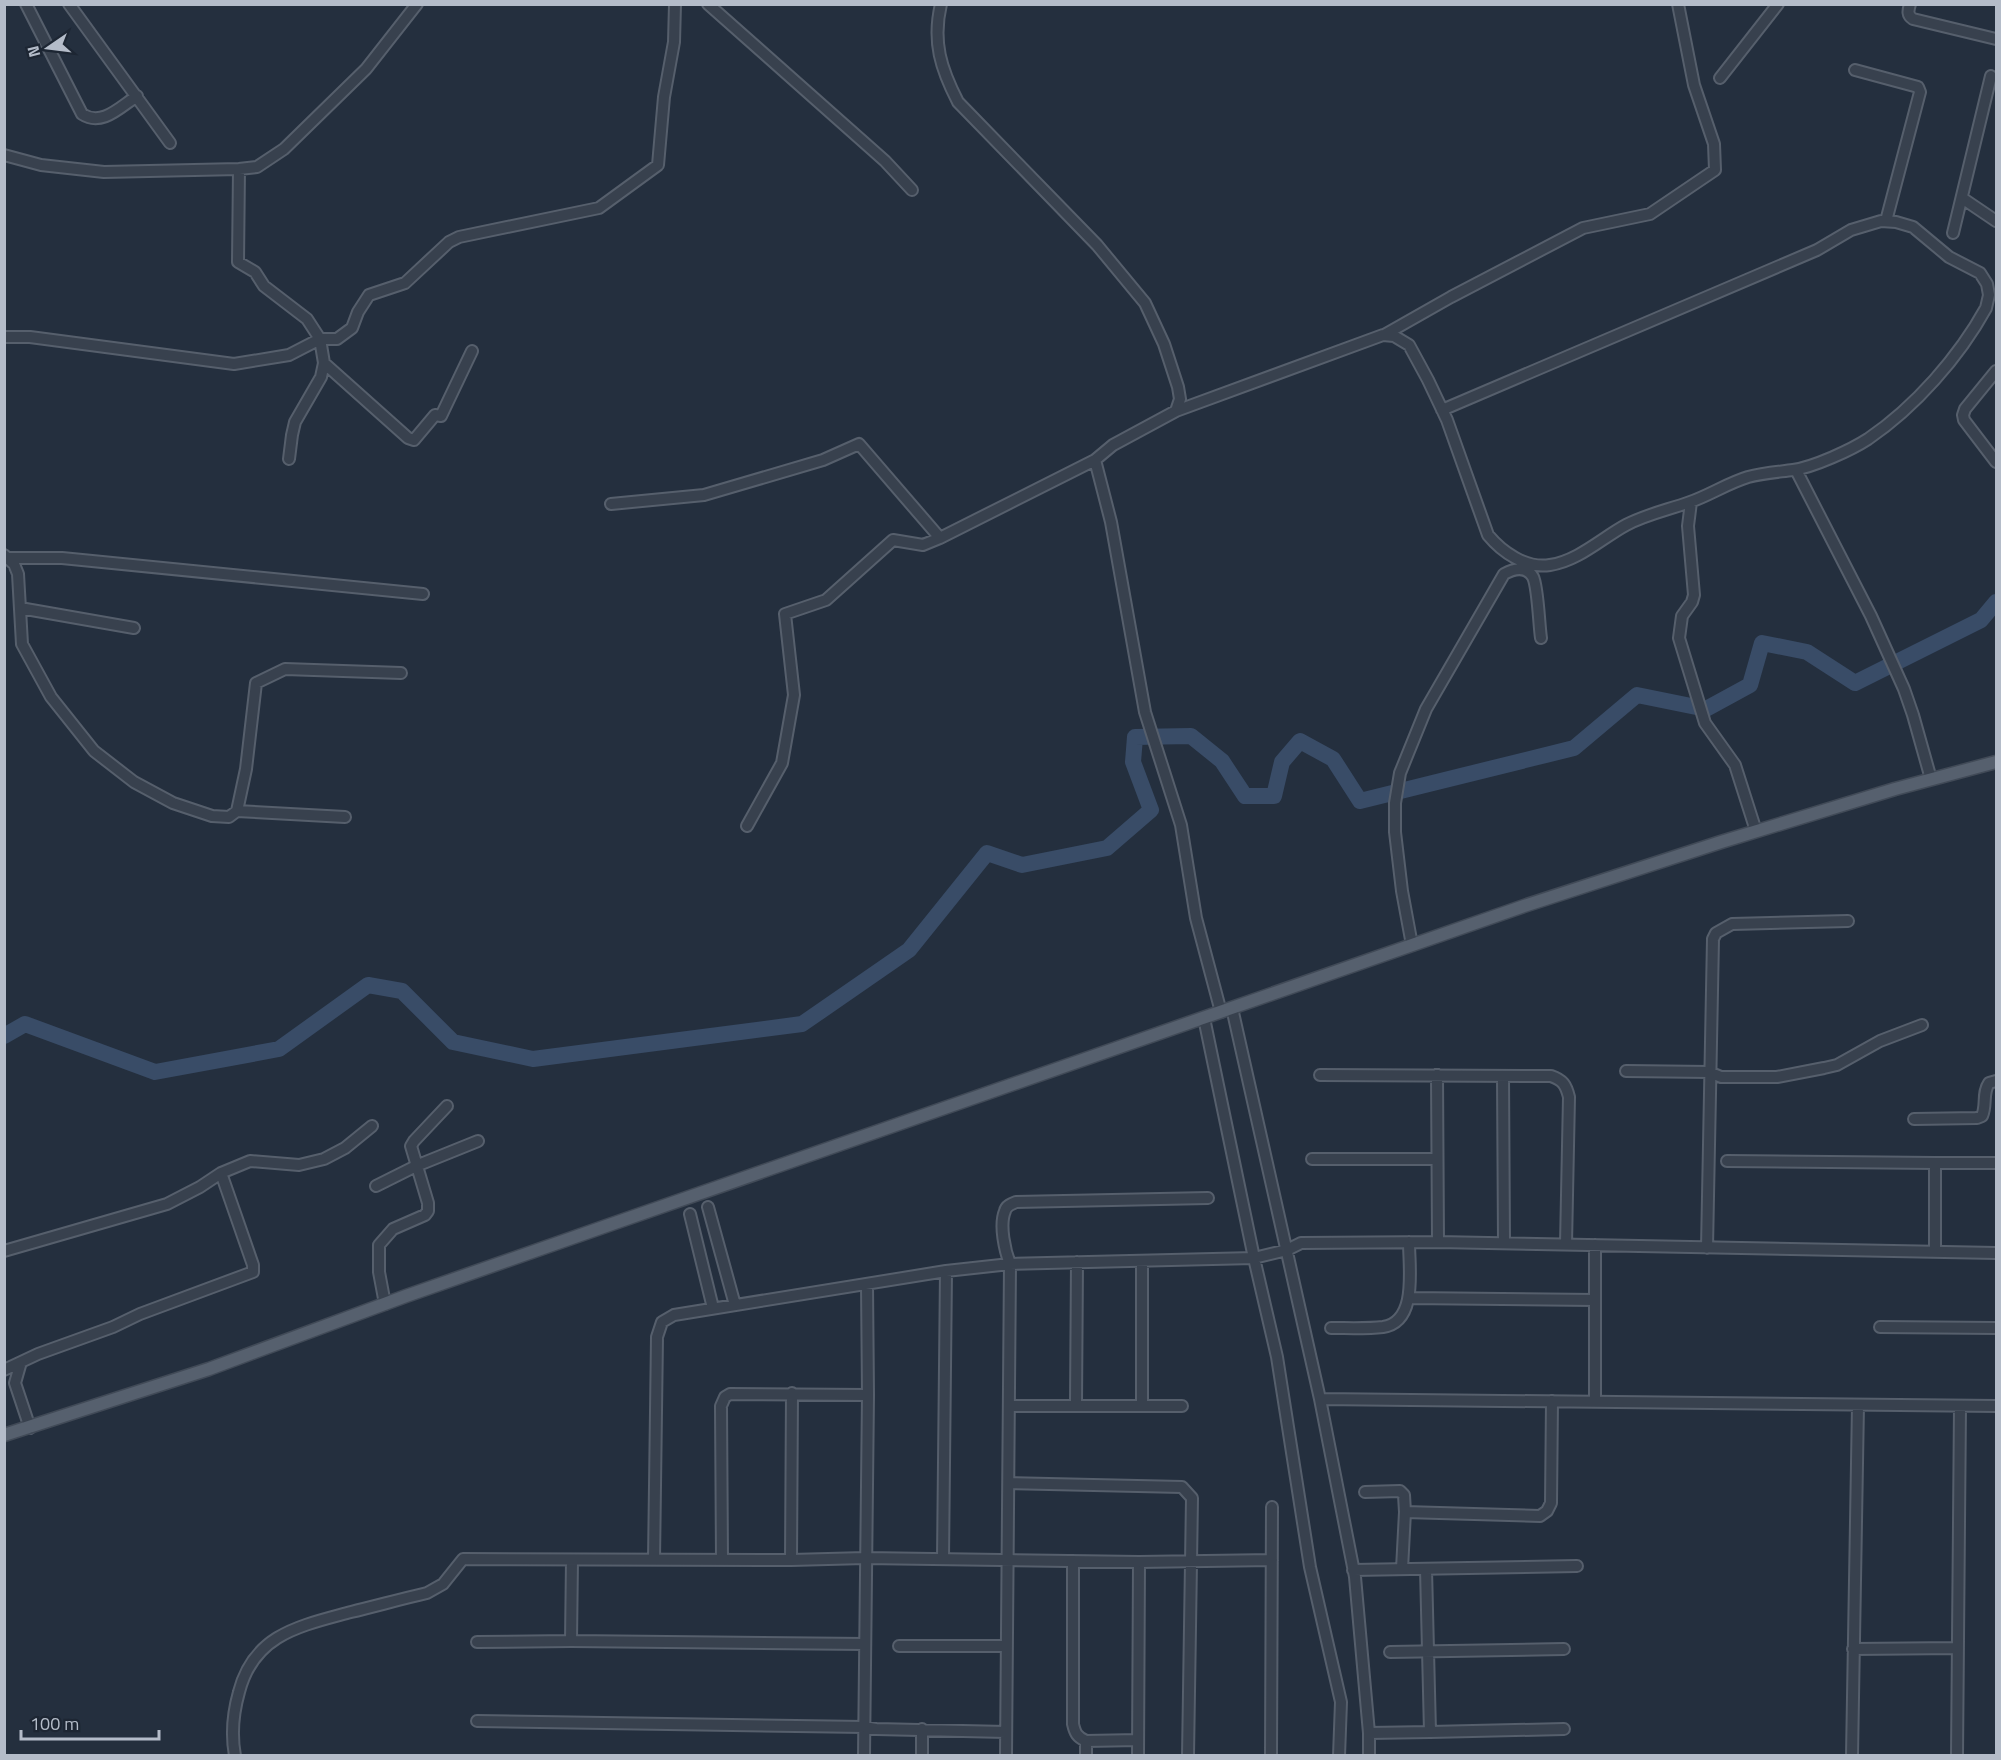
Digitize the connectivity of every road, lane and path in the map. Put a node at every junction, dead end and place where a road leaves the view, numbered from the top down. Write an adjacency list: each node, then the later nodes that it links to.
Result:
1 (26, 4): 14 (street)
2 (69, 4): 14 (street)
3 (417, 4): 17 (street)
4 (675, 4): 27 (street)
5 (708, 4): 18 (street)
6 (941, 4): 32 (street)
7 (1678, 4): 25 (street)
8 (1778, 4): 13 (street)
9 (1910, 4): 10 (street)
10 (1996, 39)
11 (1855, 70): 21 (street)
12 (1991, 76): 19 (street)
13 (1720, 78)
14 (137, 96): 15 (street)
15 (170, 143)
16 (4, 155): 17 (street)
17 (239, 169): 27 (street)
18 (912, 190)
19 (1962, 198): 20 (street); 22 (street)
20 (1995, 217)
21 (1886, 221): 24 (street); 31 (street)
22 (1953, 233)
23 (1996, 286): 24 (street)
24 (1989, 295): 36 (street)
25 (1383, 335): 31 (street); 32 (street)
26 (4, 337): 27 (street)
27 (320, 339): 29 (street)
28 (472, 351): 29 (street)
29 (324, 363): 33 (street)
30 (1996, 371): 35 (street)
31 (1442, 410): 37 (street)
32 (1176, 411): 34 (street)
33 (289, 459)
34 (1095, 460): 39 (street); 54 (street)
35 (1996, 462)
36 (1796, 470): 37 (street); 47 (street)
37 (1691, 502): 51 (street)
38 (611, 504): 39 (street)
39 (940, 538): 50 (street)
40 (6, 556): 41 (street); 42 (street)
41 (423, 594)
42 (20, 608): 43 (street); 48 (street)
43 (134, 628)
44 (1541, 638): 53 (street)
45 (401, 673): 48 (street)
46 (1996, 762): 47 (main road)
47 (1931, 779): 51 (main road)
48 (237, 811): 49 (street)
49 (345, 817)
50 (747, 825)
51 (1756, 831): 53 (main road)
52 (1848, 921): 58 (street)
53 (1412, 945): 54 (main road)
54 (1227, 1010): 55 (main road); 84 (street)
55 (1204, 1018): 88 (street); 96 (main road)
56 (1922, 1025): 58 (street)
57 (1626, 1071): 58 (street)
58 (1709, 1072): 83 (street)
59 (1320, 1075): 60 (street)
60 (1437, 1075): 61 (street); 68 (street)
61 (1503, 1076): 80 (street); 81 (street)
62 (1996, 1081): 64 (street)
63 (447, 1106): 72 (street)
64 (1914, 1119)
65 (372, 1126): 73 (street)
66 (478, 1141): 72 (street)
67 (1312, 1159): 68 (street)
68 (1436, 1160): 79 (street)
69 (1727, 1161): 70 (street)
70 (1935, 1163): 71 (street); 86 (street)
71 (1996, 1163)
72 (416, 1166): 74 (street); 96 (street)
73 (221, 1173): 85 (street); 102 (street)
74 (376, 1186)
75 (1208, 1198): 91 (street)
76 (708, 1207): 97 (street)
77 (690, 1214): 98 (street)
78 (1409, 1242): 79 (street); 84 (street); 94 (street)
79 (1437, 1242): 80 (street)
80 (1504, 1243): 81 (street)
81 (1566, 1244): 82 (street)
82 (1595, 1245): 83 (street); 95 (street)
83 (1707, 1248): 86 (street)
84 (1287, 1250): 88 (street); 106 (street)
85 (4, 1251)
86 (1935, 1252): 87 (street)
87 (1996, 1253)
88 (1254, 1258): 89 (street); 164 (street)
89 (1142, 1261): 90 (street); 112 (street)
90 (1077, 1262): 91 (street); 111 (street)
91 (1010, 1264): 92 (street); 110 (street)
92 (946, 1271): 93 (street); 123 (street)
93 (867, 1285): 97 (street); 105 (street)
94 (1409, 1298): 95 (street); 100 (street)
95 (1595, 1300): 108 (street)
96 (385, 1304): 116 (main road)
97 (735, 1305): 98 (street)
98 (713, 1308): 125 (street)
99 (1880, 1327): 101 (street)
100 (1331, 1328)
101 (1996, 1328)
102 (21, 1362): 103 (street); 116 (street)
103 (4, 1370)
104 (792, 1393): 105 (street); 126 (street); 127 (street)
105 (868, 1395): 122 (street)
106 (1320, 1399): 107 (street); 136 (street)
107 (1552, 1401): 108 (street); 121 (street)
108 (1595, 1402): 109 (street)
109 (1858, 1405): 114 (street); 144 (street)
110 (1010, 1406): 111 (street); 118 (street)
111 (1076, 1406): 112 (street)
112 (1143, 1406): 113 (street)
113 (1182, 1406)
114 (1960, 1406): 115 (street); 143 (street)
115 (1996, 1407)
116 (30, 1428): 117 (main road)
117 (4, 1436)
118 (1009, 1483): 128 (street); 131 (street)
119 (1365, 1492): 121 (street)
120 (1272, 1507): 129 (street)
121 (1405, 1512): 134 (street)
122 (865, 1558): 123 (street); 127 (street); 139 (street)
123 (943, 1559): 128 (street)
124 (572, 1560): 125 (street); 137 (street); 156 (street)
125 (654, 1560): 126 (street)
126 (722, 1560): 127 (street)
127 (791, 1560)
128 (1007, 1560): 130 (street); 141 (street)
129 (1272, 1560): 131 (street); 163 (street)
130 (1073, 1561): 132 (street); 155 (street)
131 (1190, 1561): 132 (street); 162 (street)
132 (1139, 1562): 154 (street)
133 (1577, 1566): 135 (street)
134 (1402, 1569): 135 (street); 136 (street)
135 (1426, 1569): 146 (street)
136 (1353, 1570): 153 (street)
137 (571, 1641): 138 (street); 139 (street)
138 (477, 1642)
139 (865, 1644): 148 (street)
140 (899, 1646): 141 (street)
141 (1007, 1646): 151 (street)
142 (1564, 1648): 146 (street)
143 (1958, 1648): 144 (street); 167 (street)
144 (1853, 1649): 166 (street)
145 (1390, 1652): 146 (street)
146 (1428, 1652): 152 (street)
147 (477, 1722): 148 (street)
148 (864, 1727): 149 (street); 157 (street)
149 (922, 1729): 151 (street); 158 (street)
150 (1564, 1729): 152 (street)
151 (1006, 1732): 159 (street)
152 (1430, 1732): 153 (street)
153 (1369, 1733): 165 (street)
154 (1138, 1740): 155 (street); 161 (street)
155 (1086, 1741): 160 (street)
156 (235, 1755)
157 (864, 1755)
158 (922, 1755)
159 (1006, 1755)
160 (1086, 1755)
161 (1138, 1755)
162 (1188, 1755)
163 (1271, 1755)
164 (1339, 1755)
165 (1369, 1755)
166 (1852, 1755)
167 (1957, 1755)

